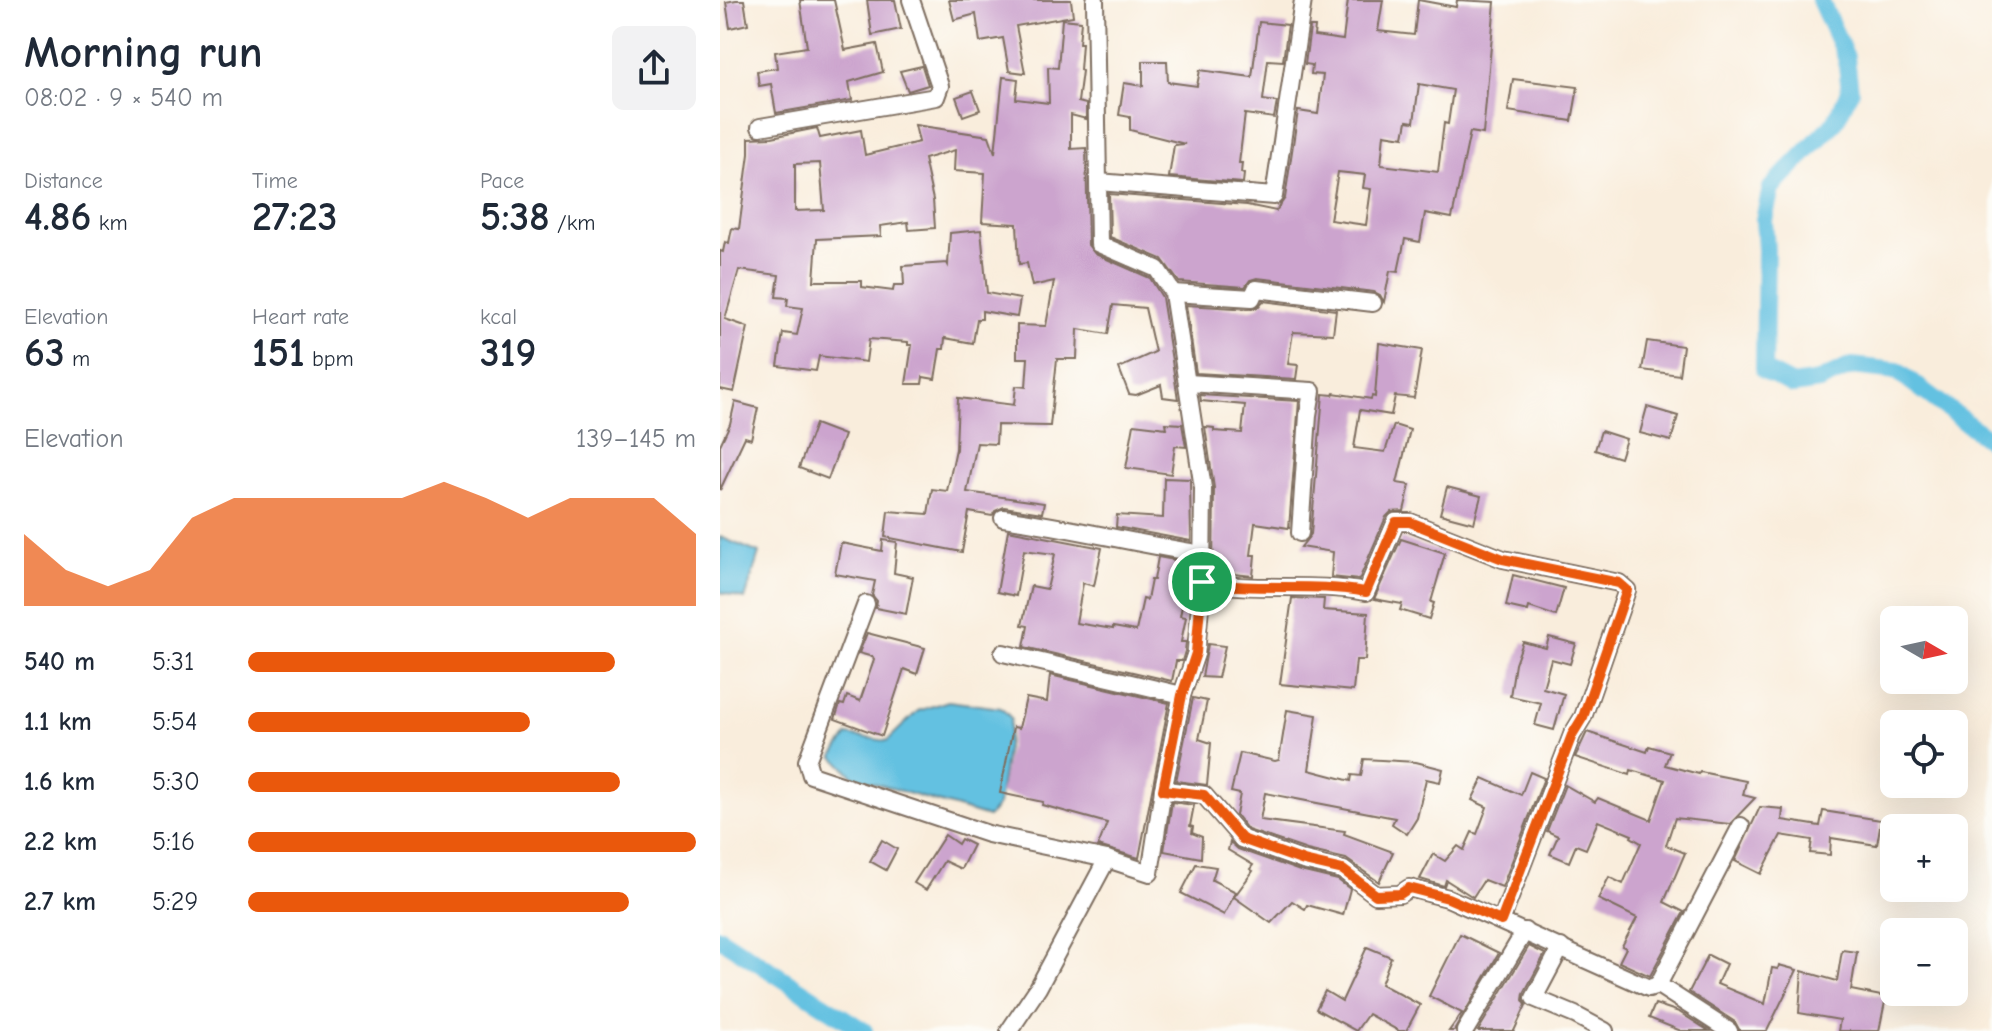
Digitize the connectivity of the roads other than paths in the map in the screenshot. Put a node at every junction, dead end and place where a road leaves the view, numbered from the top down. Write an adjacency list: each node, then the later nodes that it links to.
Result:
1 (911, 0): 4 (street)
2 (1095, 0): 5 (street)
3 (1303, 0): 5 (street)
4 (760, 127)
5 (1098, 182): 6 (street)
6 (1173, 293): 7 (street); 8 (street)
7 (1373, 303)
8 (1188, 383): 10 (street); 11 (street)
9 (1003, 518): 11 (street)
10 (1300, 533)
11 (1203, 554): 12 (street)
12 (1202, 582): 15 (street); 19 (street)
13 (866, 604): 18 (street)
14 (1003, 653): 15 (street)
15 (1182, 695): 16 (street)
16 (1163, 790): 18 (street); 19 (street)
17 (1741, 826): 22 (street)
18 (1107, 859): 23 (street)
19 (1501, 921): 20 (street)
20 (1525, 931): 21 (street); 24 (street)
21 (1561, 947): 22 (street); 25 (street)
22 (1658, 985): 26 (street)
23 (1009, 1031)
24 (1465, 1031)
25 (1605, 1031)
26 (1729, 1031)

